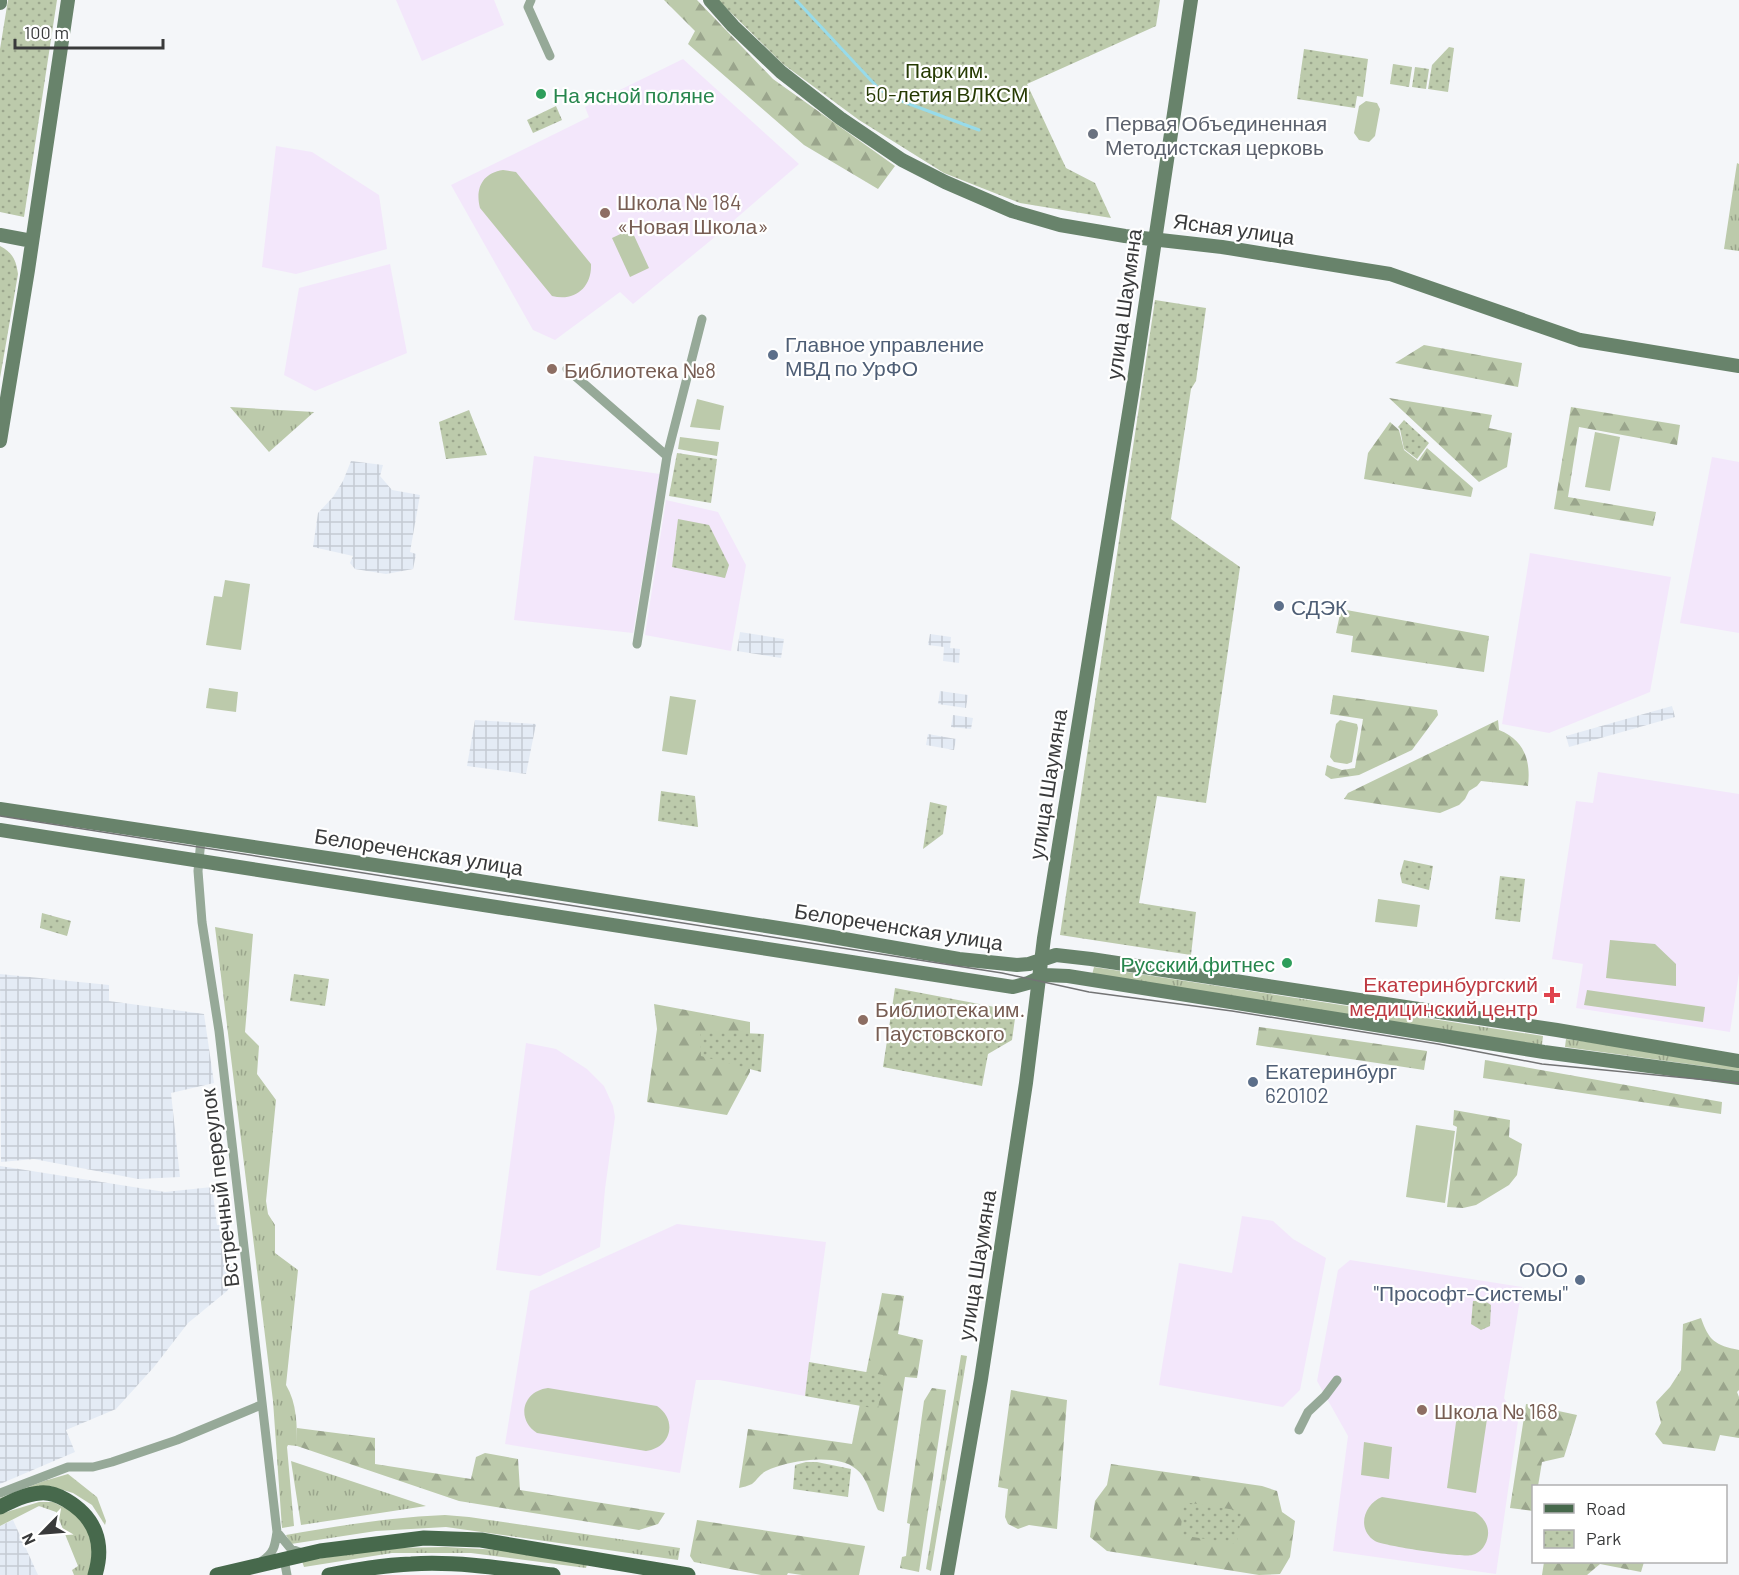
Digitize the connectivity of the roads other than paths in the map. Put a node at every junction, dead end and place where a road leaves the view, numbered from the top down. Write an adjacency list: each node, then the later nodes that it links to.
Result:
1 (68, 0): 8 (street)
2 (531, 0): 5 (street)
3 (710, 0): 7 (street, Ясная улица)
4 (1191, 0): 7 (street, улица Шаумяна)
5 (550, 56)
6 (0, 235): 8 (street)
7 (1154, 238): 10 (street, Ясная улица); 19 (street, улица Шаумяна)
8 (32, 241): 12 (street)
9 (702, 319): 13 (street)
10 (1739, 366)
11 (567, 369): 13 (street)
12 (0, 441)
13 (667, 456): 14 (street)
14 (637, 644)
15 (0, 809): 17 (street, Белореченская улица)
16 (0, 830): 18 (street, Белореченская улица)
17 (201, 840): 18 (street, Встречный переулок); 19 (street, Белореченская улица)
18 (199, 861): 20 (street, Белореченская улица); 24 (street, Встречный переулок)
19 (1042, 959): 20 (street, улица Шаумяна); 21 (street, Белореченская улица)
20 (1039, 976): 22 (street, Белореченская улица); 38 (street, улица Шаумяна)
21 (1739, 1061)
22 (1739, 1078)
23 (1337, 1380): 25 (street)
24 (261, 1404): 26 (street); 28 (street, Встречный переулок)
25 (1299, 1430)
26 (0, 1493)
27 (0, 1507): 32 (main road)
28 (277, 1532): 29 (street); 31 (street)
29 (307, 1554): 30 (main road); 37 (main road)
30 (284, 1559): 31 (main road); 34 (street)
31 (250, 1566): 33 (main road)
32 (95, 1575)
33 (218, 1575)
34 (287, 1575)
35 (328, 1575): 36 (main road)
36 (553, 1575)
37 (688, 1575)
38 (947, 1575)

